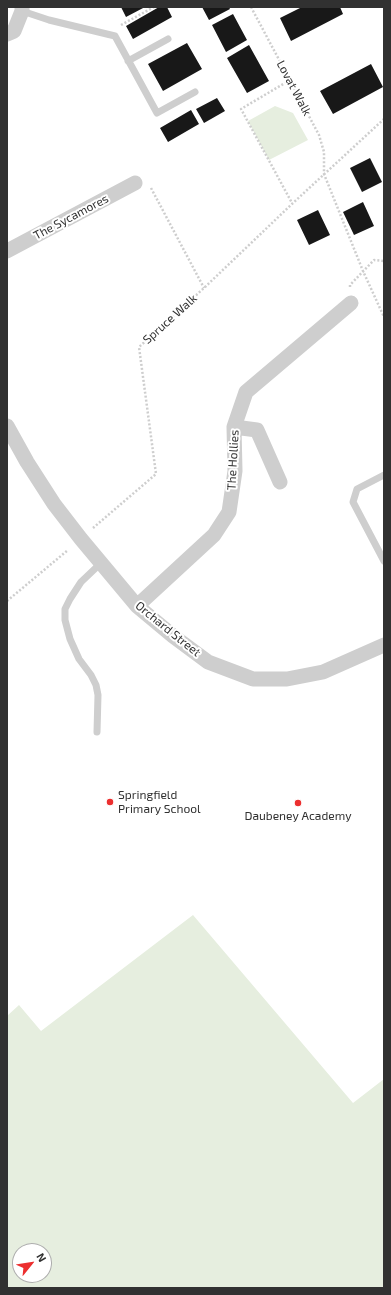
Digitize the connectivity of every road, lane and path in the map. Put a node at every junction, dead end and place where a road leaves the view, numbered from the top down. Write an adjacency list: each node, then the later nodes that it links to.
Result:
1 (154, 7): 5 (path)
2 (251, 7): 8 (path, Lovat Walk)
3 (22, 9): 4 (street); 5 (lane)
4 (7, 34)
5 (115, 36): 7 (lane)
6 (168, 39): 7 (lane)
7 (128, 61): 9 (lane)
8 (290, 80): 11 (path, Lovat Walk); 13 (path)
9 (195, 92)
10 (384, 119): 11 (path, Spruce Walk)
11 (324, 174): 13 (path, Spruce Walk); 16 (path)
12 (135, 183): 14 (street, The Sycamores); 17 (path)
13 (293, 203): 17 (path, Spruce Walk)
14 (7, 251)
15 (384, 261): 16 (path)
16 (363, 271): 18 (path); 19 (path)
17 (204, 288): 24 (path, Spruce Walk)
18 (351, 304): 21 (street, The Hollies)
19 (384, 317)
20 (7, 426): 24 (street, Orchard Street)
21 (234, 427): 23 (street); 28 (street, The Hollies)
22 (384, 475): 25 (lane)
23 (280, 482)
24 (81, 539): 26 (street, Orchard Street); 27 (path, Spruce Walk)
25 (384, 561)
26 (101, 562): 28 (street, Orchard Street); 30 (lane)
27 (7, 601)
28 (138, 606): 29 (street, Orchard Street)
29 (384, 645)
30 (97, 732)

